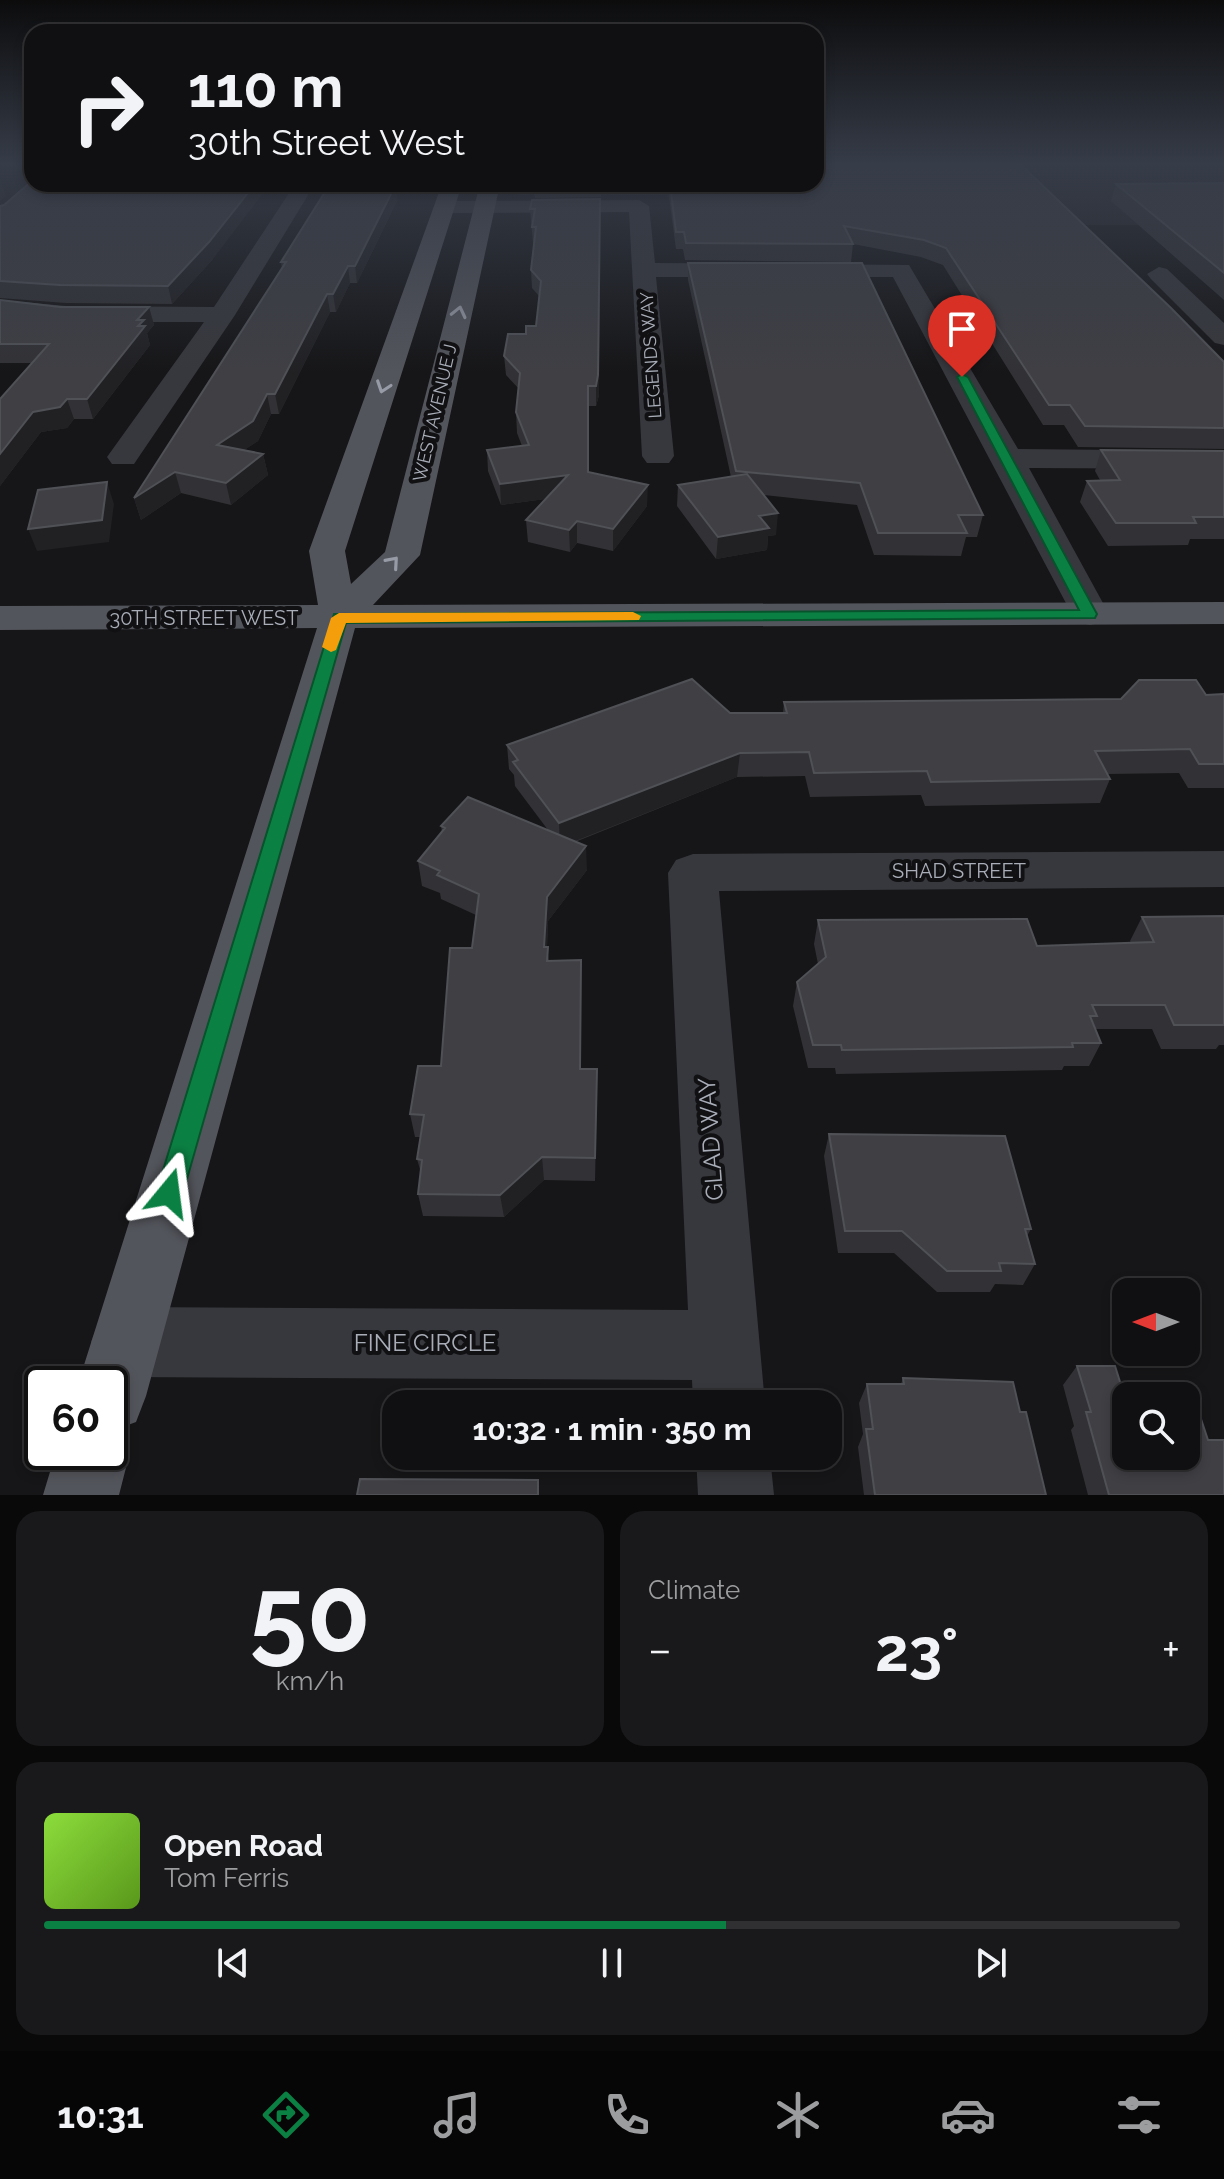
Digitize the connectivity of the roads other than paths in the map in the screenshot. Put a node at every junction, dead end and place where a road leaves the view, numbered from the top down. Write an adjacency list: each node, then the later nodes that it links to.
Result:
1 (274, 233): 8 (street)
2 (435, 233): 17 (main road, WEST AVENUE J, one-way to 17)
3 (478, 233): 17 (main road, WEST AVENUE J, one-way to 3)
4 (642, 233): 5 (street, LEGENDS WAY)
5 (645, 270): 10 (street, LEGENDS WAY); 12 (street)
6 (1159, 274): 9 (street)
7 (0, 307): 8 (street)
8 (222, 315): 11 (street)
9 (1224, 337)
10 (658, 456)
11 (123, 457)
12 (1008, 458): 13 (street); 15 (street)
13 (1224, 460)
14 (1224, 613): 15 (main road, 30TH STREET WEST)
15 (1090, 614): 17 (main road, 30TH STREET WEST)
16 (0, 618): 17 (main road, 30TH STREET WEST)
17 (339, 618): 20 (main road, WEST AVENUE J)
18 (1224, 869): 19 (street, SHAD STREET)
19 (693, 873): 22 (street, GLAD WAY)
20 (119, 1366)
21 (128, 1369): 22 (street, FINE CIRCLE)
22 (727, 1374)
23 (88, 1470): 25 (main road)
24 (734, 1470): 26 (street)
25 (81, 1495)
26 (736, 1495)

